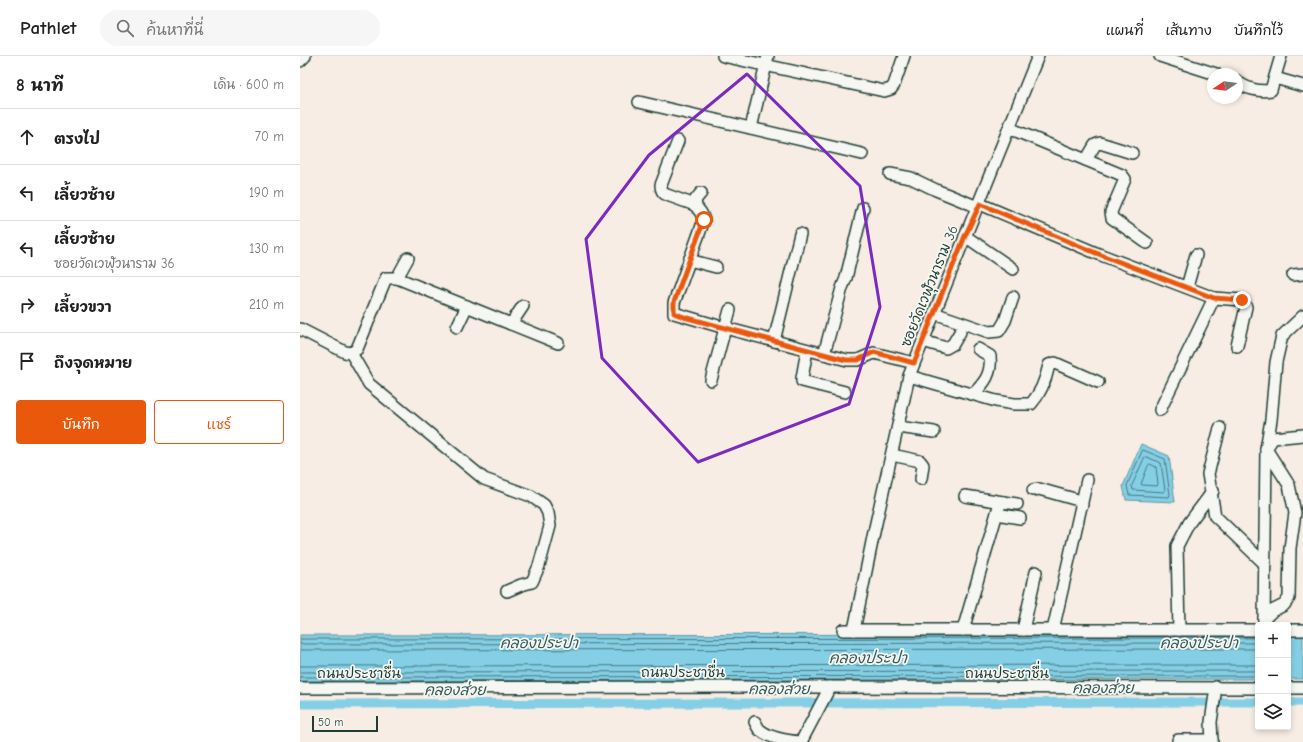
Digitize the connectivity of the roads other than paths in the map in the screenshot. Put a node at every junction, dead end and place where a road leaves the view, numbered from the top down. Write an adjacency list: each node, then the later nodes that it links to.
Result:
1 (305, 56): 7 (street)
2 (723, 56): 8 (street)
3 (904, 56): 8 (street)
4 (1038, 56): 15 (street, ซอยวัดเวฬุวนาราม 36)
5 (1160, 56): 9 (street)
6 (1281, 56): 10 (street)
7 (300, 61)
8 (766, 61): 14 (street)
9 (1207, 71)
10 (1275, 78): 11 (street); 12 (street)
11 (1303, 86)
12 (1243, 87)
13 (638, 102): 14 (street)
14 (751, 128): 18 (street)
15 (1009, 128): 19 (street); 23 (street, ซอยวัดเวฬุวนาราม 36)
16 (678, 141): 22 (street)
17 (1132, 153): 19 (street)
18 (862, 154)
19 (1086, 160): 27 (street)
20 (890, 174): 23 (street)
21 (701, 193): 22 (street)
22 (695, 205): 30 (street)
23 (979, 205): 26 (street, ซอยวัดเวฬุวนาราม 36); 34 (street)
24 (863, 208): 52 (street)
25 (800, 234): 45 (street)
26 (965, 236): 32 (street); 39 (street, ซอยวัดเวฬุวนาราม 36)
27 (1147, 243)
28 (1196, 255): 34 (street)
29 (408, 258): 33 (street)
30 (689, 260): 31 (street); 43 (street)
31 (716, 267)
32 (1013, 269)
33 (397, 278): 41 (street); 51 (street)
34 (1187, 287): 36 (street)
35 (1013, 297): 39 (street)
36 (1214, 298): 48 (street); 59 (street)
37 (523, 306): 41 (street)
38 (730, 310): 43 (street)
39 (934, 313): 46 (street, ซอยวัดเวฬุวนาราม 36)
40 (1303, 316): 64 (street)
41 (511, 324): 47 (street)
42 (300, 328): 51 (street)
43 (725, 328): 45 (street); 55 (street)
44 (960, 332): 46 (street)
45 (774, 341): 50 (street)
46 (923, 341): 53 (street, ซอยวัดเวฬุวนาราม 36)
47 (558, 343)
48 (1237, 346)
49 (978, 349): 58 (street)
50 (807, 350): 52 (street); 57 (street)
51 (351, 353): 78 (street)
52 (824, 354): 53 (street)
53 (914, 363): 54 (street, ซอยวัดเวฬุวนาราม 36)
54 (909, 376): 58 (street); 60 (street, ซอยวัดเวฬุวนาราม 36)
55 (711, 380)
56 (1098, 382): 58 (street)
57 (845, 392)
58 (973, 394)
59 (1160, 410)
60 (898, 427): 62 (street); 65 (street, ซอยวัดเวฬุวนาราม 36)
61 (1220, 428): 69 (street)
62 (934, 432)
63 (1303, 435): 64 (street)
64 (1266, 449): 76 (street); 79 (street)
65 (892, 455): 66 (street); 80 (street, ซอยวัดเวฬุวนาราม 36)
66 (921, 479)
67 (1088, 480): 73 (street)
68 (1033, 490): 73 (street)
69 (1212, 492): 76 (street); 83 (street)
70 (965, 496): 71 (street)
71 (1003, 502): 72 (street); 74 (street)
72 (1017, 504)
73 (1082, 505): 82 (street)
74 (996, 514): 75 (street); 80 (street)
75 (1020, 518)
76 (1265, 564): 79 (street)
77 (1036, 572): 81 (street)
78 (507, 591)
79 (1264, 622)
80 (963, 630): 81 (street)
81 (1023, 630): 82 (street)
82 (1052, 630): 83 (street)
83 (1179, 630): 84 (street)
84 (1255, 630)
85 (1291, 630): 86 (street)
86 (1303, 630)
87 (817, 687): 88 (street, ถนนประชาชื่น); 90 (street, ถนนประชาชื่น); 94 (street)
88 (830, 687): 89 (street, ถนนประชาชื่น); 94 (street)
89 (1216, 687): 91 (street, ถนนประชาชื่น); 97 (street)
90 (300, 688)
91 (1255, 688)
92 (1291, 688): 93 (street)
93 (1303, 688)
94 (814, 717): 98 (street)
95 (755, 722): 98 (street)
96 (1178, 740): 97 (street)
97 (1212, 741)
98 (801, 742)

